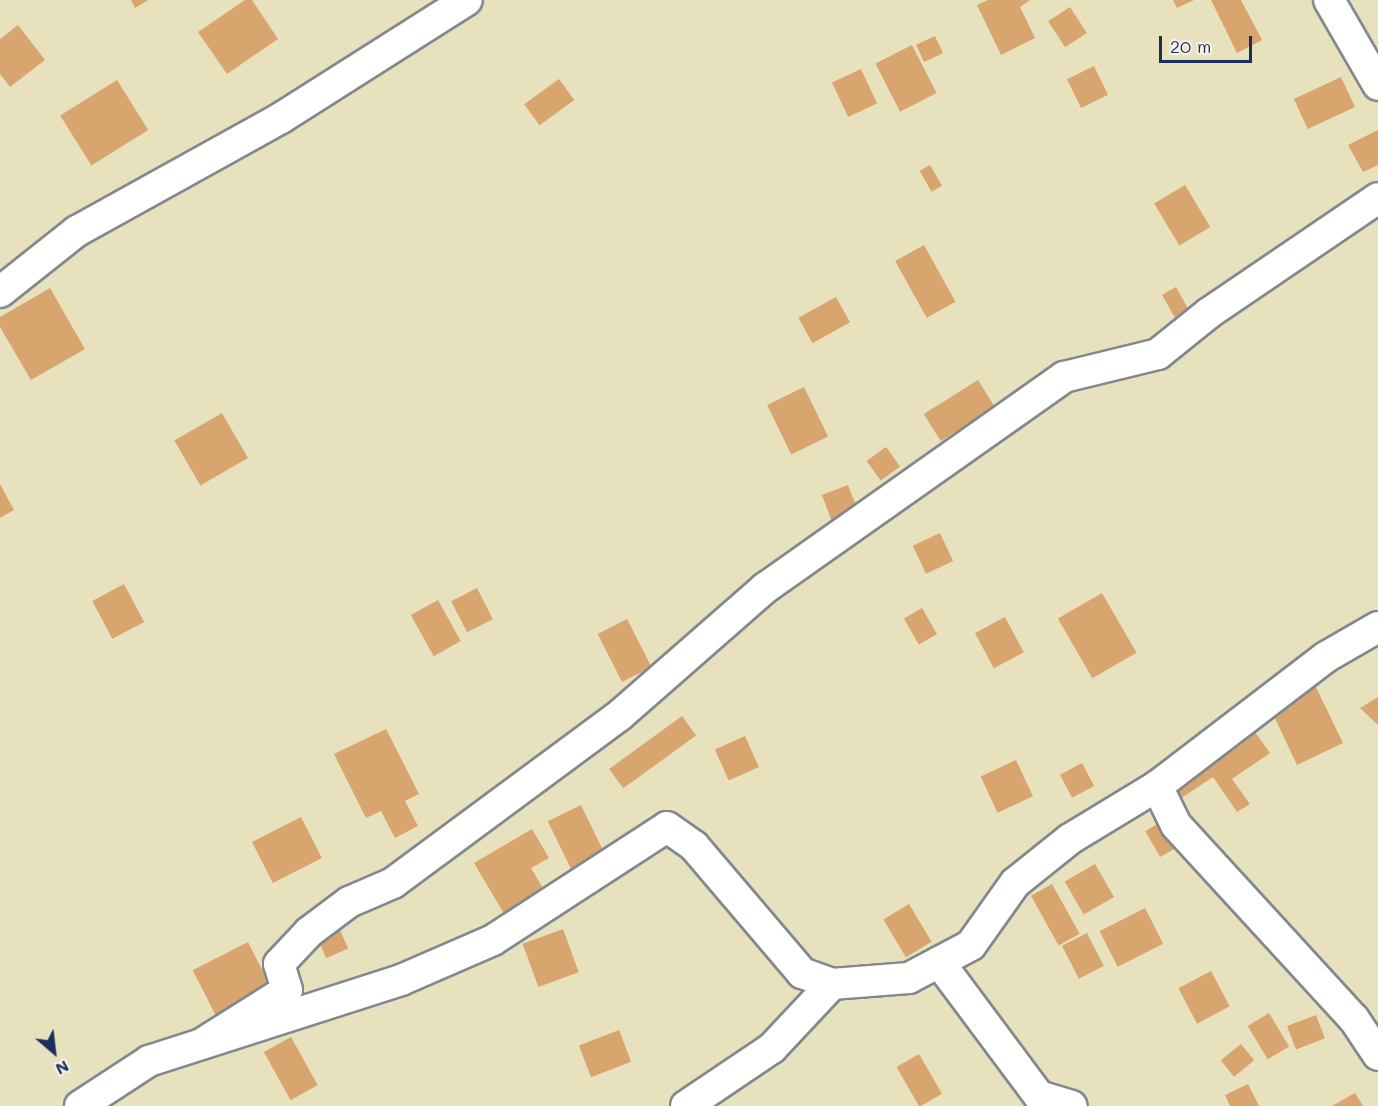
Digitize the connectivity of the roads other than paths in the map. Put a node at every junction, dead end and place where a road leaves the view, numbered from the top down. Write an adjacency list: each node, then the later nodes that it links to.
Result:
1 (467, 0): 5 (street)
2 (1329, 0): 3 (street)
3 (1378, 85)
4 (1378, 198): 10 (street)
5 (0, 292)
6 (1378, 627): 7 (street)
7 (1157, 786): 8 (street); 11 (street)
8 (939, 962): 9 (street); 14 (street)
9 (832, 984): 10 (street); 13 (street)
10 (203, 1043): 12 (street)
11 (1378, 1055)
12 (80, 1106)
13 (686, 1106)
14 (1071, 1106)

